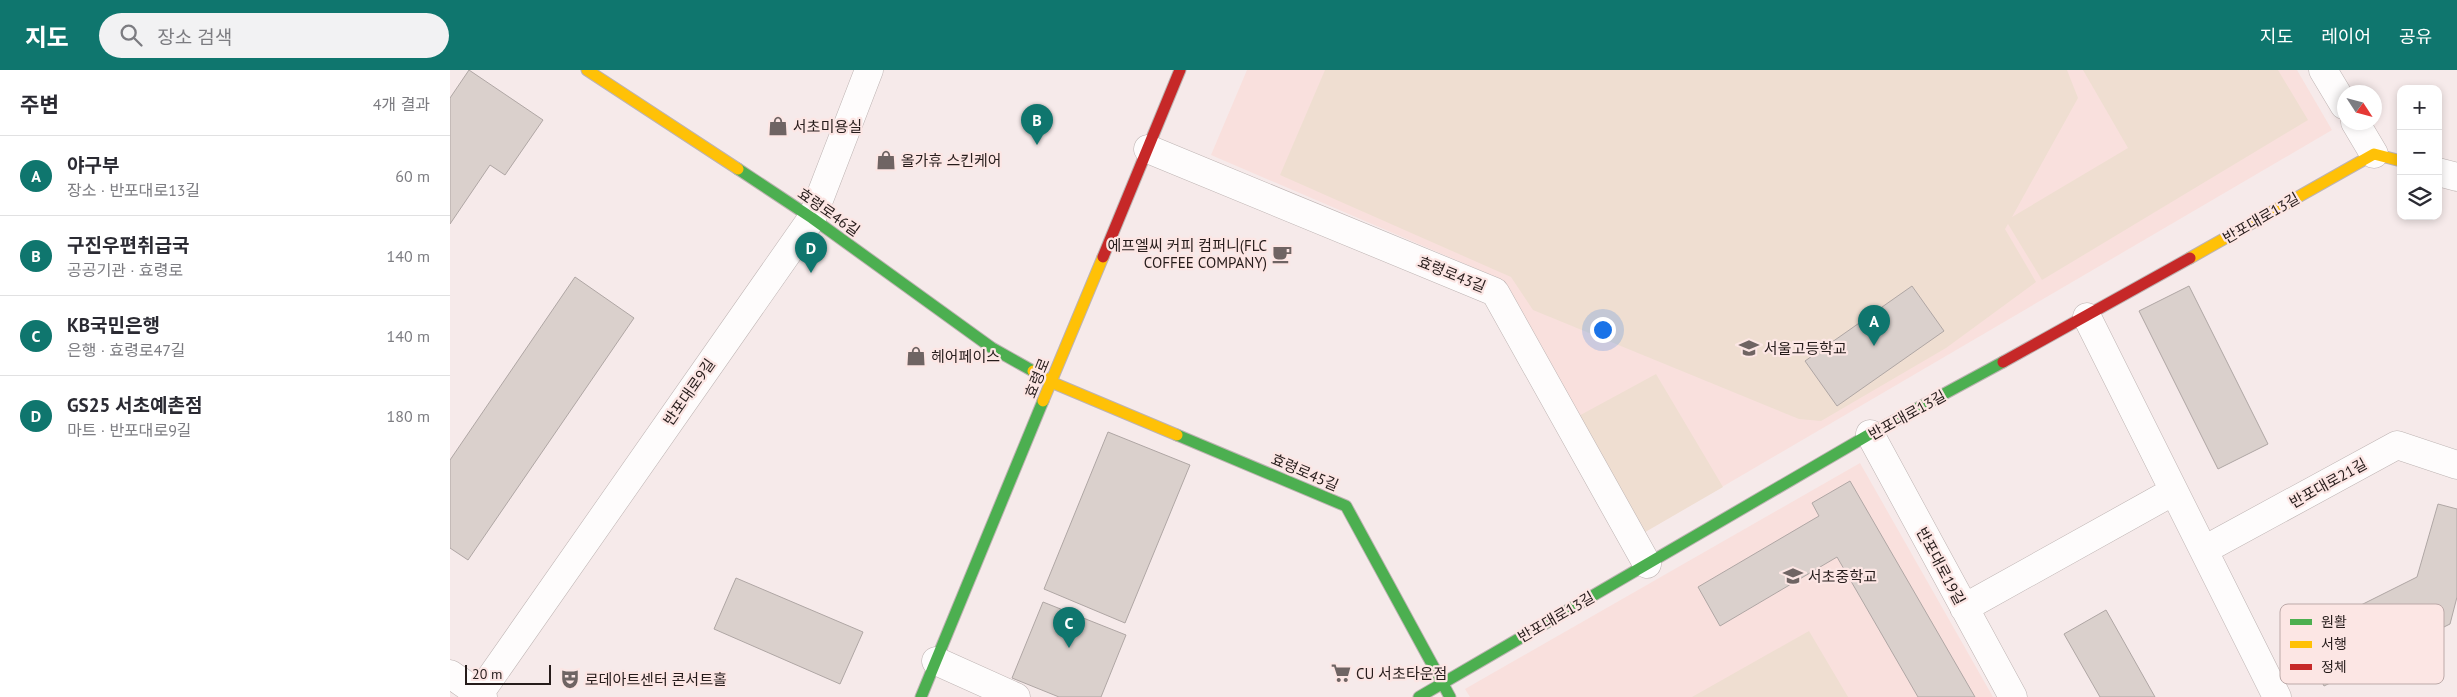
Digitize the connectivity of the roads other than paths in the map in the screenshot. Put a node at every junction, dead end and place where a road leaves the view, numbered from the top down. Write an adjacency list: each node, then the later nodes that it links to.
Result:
1 (587, 70): 12 (street, 효령로46길)
2 (869, 70): 12 (street, 반포대로9길)
3 (1180, 70): 7 (street, 효령로)
4 (2323, 70): 5 (street)
5 (2337, 93)
6 (2360, 130): 8 (street)
7 (1148, 149): 14 (street, 효령로); 19 (street, 효령로43길)
8 (2374, 154): 9 (street); 13 (street, 반포대로13길)
9 (2397, 160)
10 (2442, 173): 11 (street)
11 (2457, 177)
12 (812, 218): 14 (street, 효령로46길); 24 (street, 반포대로9길)
13 (2087, 317): 15 (street, 반포대로13길); 17 (street)
14 (1051, 382): 21 (street, 효령로); 23 (street, 효령로45길)
15 (1870, 434): 19 (street, 반포대로13길); 20 (street, 반포대로19길)
16 (2457, 465): 18 (street, 반포대로21길)
17 (2174, 491): 18 (street); 20 (street)
18 (2204, 550): 30 (street)
19 (1647, 564): 23 (street, 반포대로13길)
20 (1964, 608): 29 (street, 반포대로19길)
21 (936, 661): 25 (street, 효령로); 26 (street)
22 (450, 674): 24 (street)
23 (1442, 684): 27 (street, 반포대로13길); 28 (street, 효령로45길)
24 (479, 696)
25 (921, 697)
26 (1016, 697)
27 (1419, 697)
28 (1450, 697)
29 (2013, 697)
30 (2277, 697)

